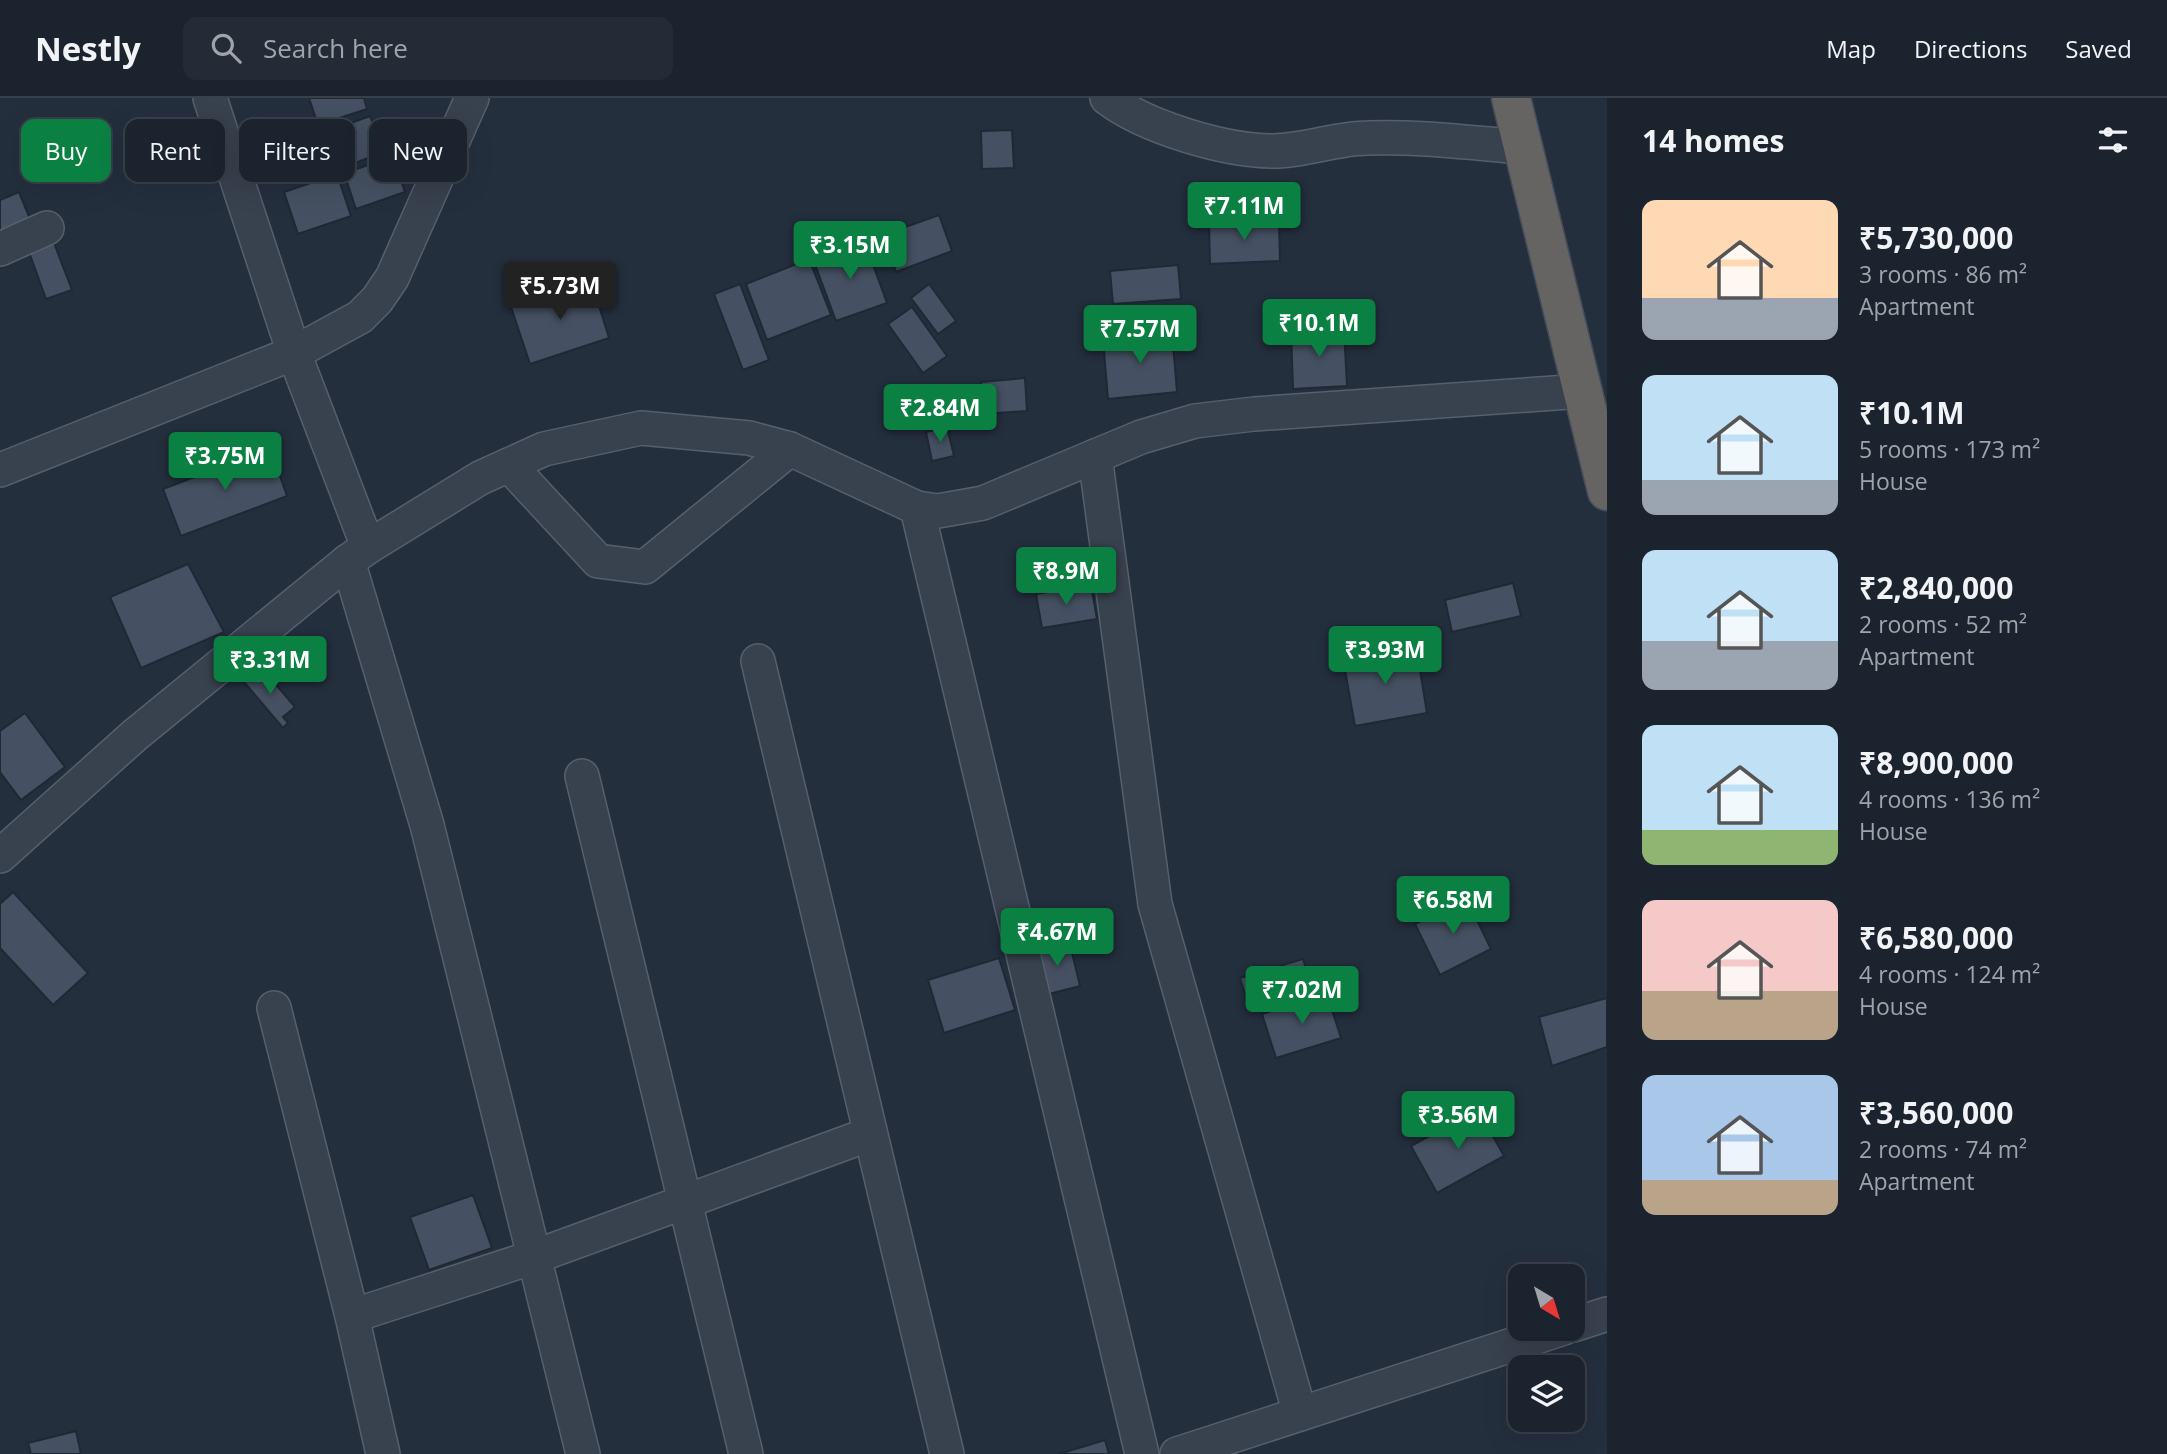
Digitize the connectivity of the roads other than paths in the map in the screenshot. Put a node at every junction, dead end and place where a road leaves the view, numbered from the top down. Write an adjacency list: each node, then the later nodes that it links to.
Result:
1 (210, 98): 8 (street)
2 (472, 98): 8 (street)
3 (1107, 98): 5 (street)
4 (1511, 98): 5 (highway)
5 (1523, 147): 9 (highway)
6 (47, 229): 7 (street)
7 (0, 248)
8 (294, 353): 13 (street); 16 (street)
9 (1583, 391): 11 (street); 14 (highway)
10 (790, 449): 12 (street); 12 (street); 15 (street)
11 (1095, 456): 15 (street); 28 (street)
12 (509, 465): 16 (street)
13 (0, 470)
14 (1607, 491)
15 (917, 508): 33 (street)
16 (358, 554): 19 (street); 23 (street)
17 (758, 661): 21 (street)
18 (582, 776): 22 (street)
19 (0, 856)
20 (274, 1008): 25 (street)
21 (870, 1133): 22 (street); 32 (street)
22 (685, 1201): 23 (street); 31 (street)
23 (534, 1256): 25 (street); 30 (street)
24 (1607, 1314): 26 (street)
25 (352, 1316): 29 (street)
26 (1586, 1321)
27 (1524, 1341): 28 (street)
28 (1300, 1414): 34 (street)
29 (383, 1454)
30 (583, 1454)
31 (746, 1454)
32 (947, 1454)
33 (1142, 1454)
34 (1177, 1454)

